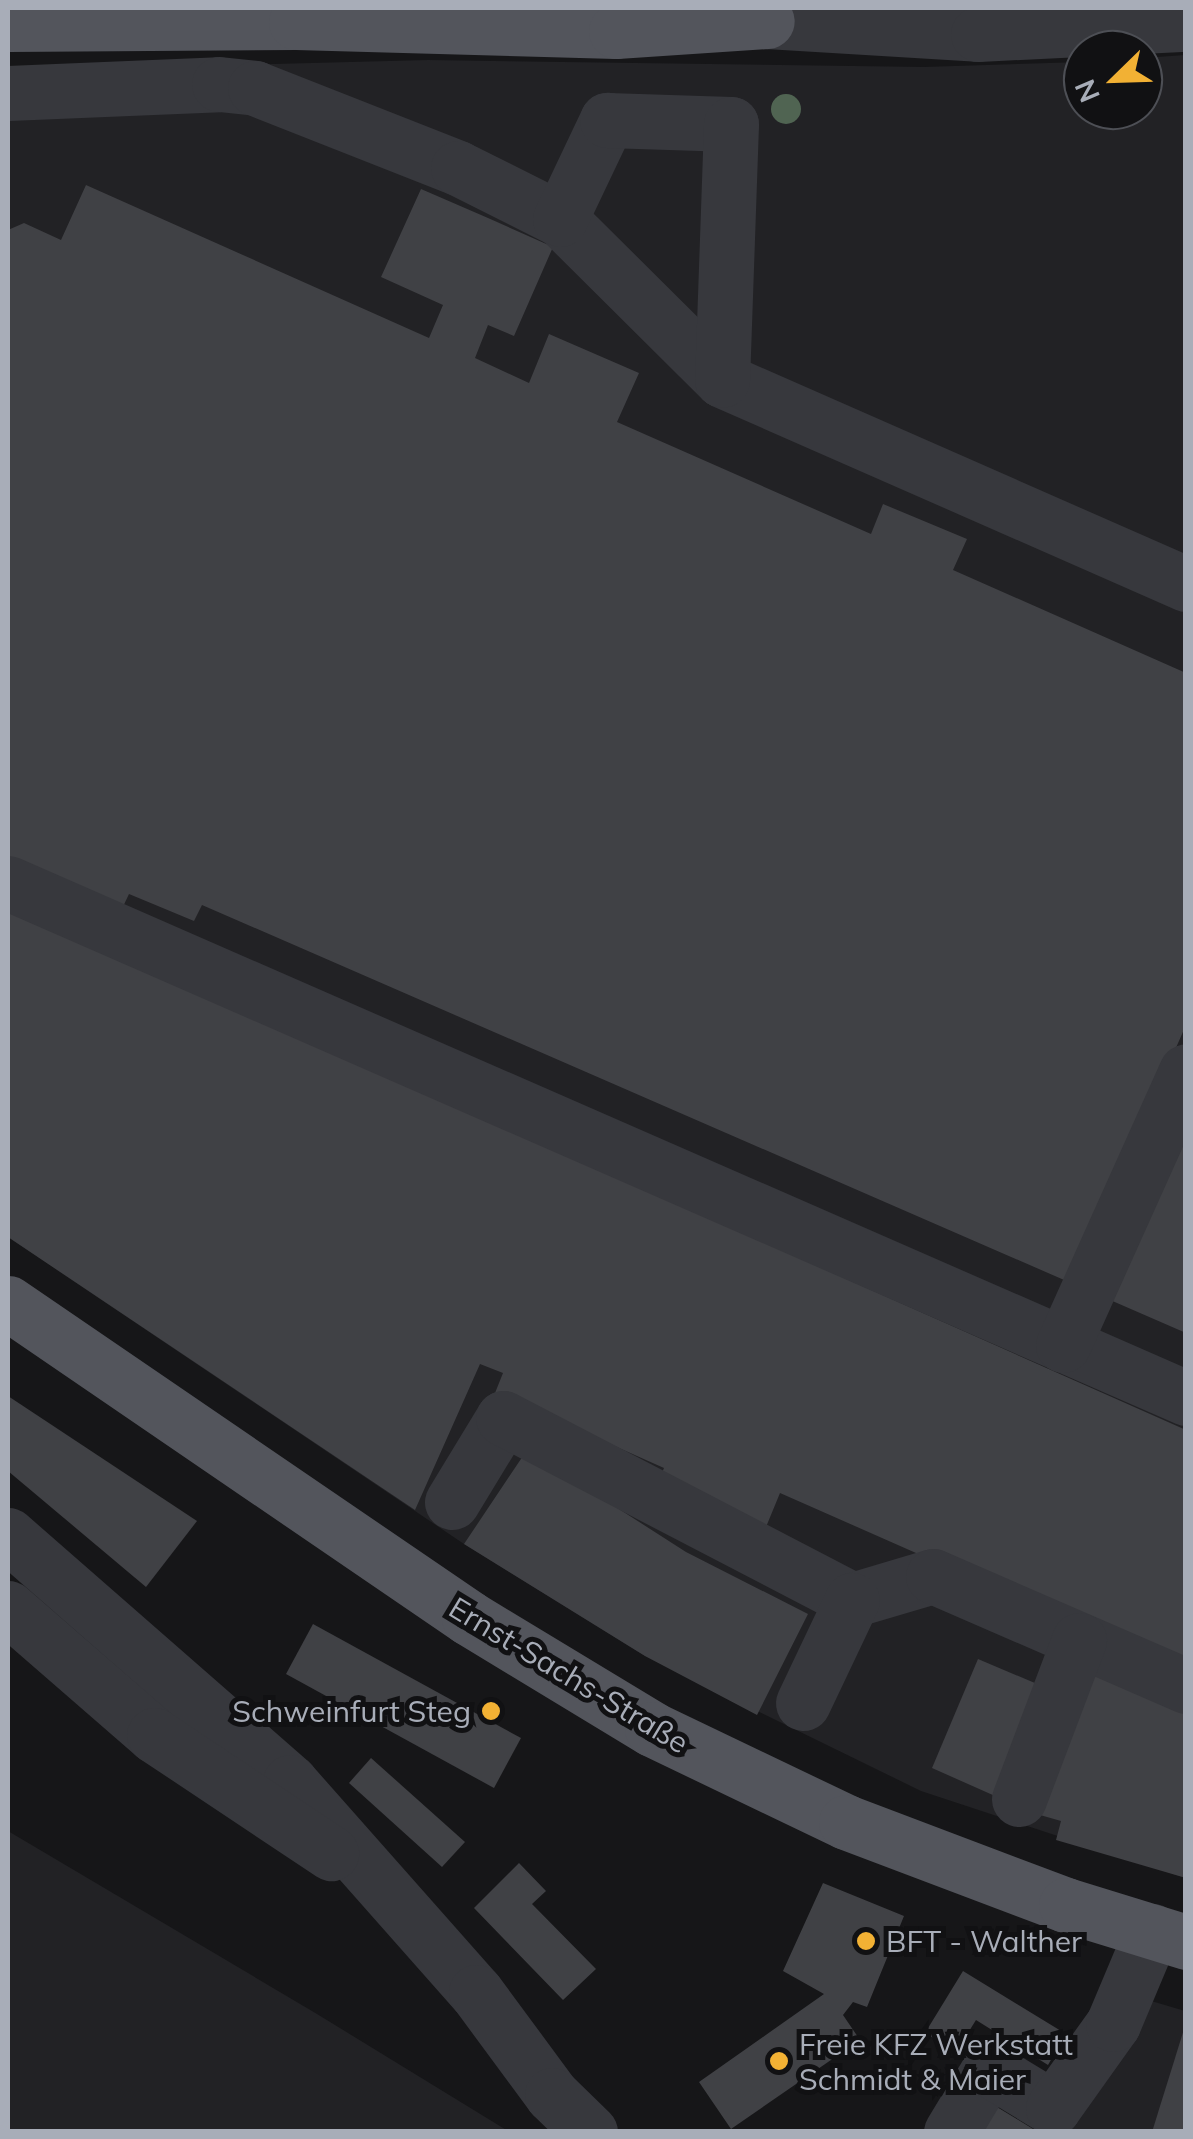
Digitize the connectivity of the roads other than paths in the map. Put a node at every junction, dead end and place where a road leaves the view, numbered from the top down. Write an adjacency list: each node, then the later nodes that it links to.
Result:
1 (774, 12): 2 (main road); 3 (street)
2 (8, 24)
3 (1186, 24)
4 (8, 93): 5 (street)
5 (560, 220): 6 (street); 6 (street)
6 (722, 380): 7 (street)
7 (1186, 584)
8 (8, 884): 11 (street)
9 (1186, 1071): 11 (street)
10 (8, 1303): 22 (main road, Ernst-Sachs-Straße)
11 (1063, 1345): 12 (street)
12 (1186, 1398)
13 (452, 1502): 15 (street)
14 (8, 1535): 21 (street)
15 (852, 1600): 17 (street); 19 (street)
16 (8, 1608): 21 (street)
17 (1080, 1640): 18 (street); 20 (street)
18 (1186, 1686)
19 (802, 1703)
20 (1019, 1799)
21 (380, 1881): 23 (street)
22 (1169, 1937): 24 (street)
23 (557, 2119)
24 (951, 2132)

